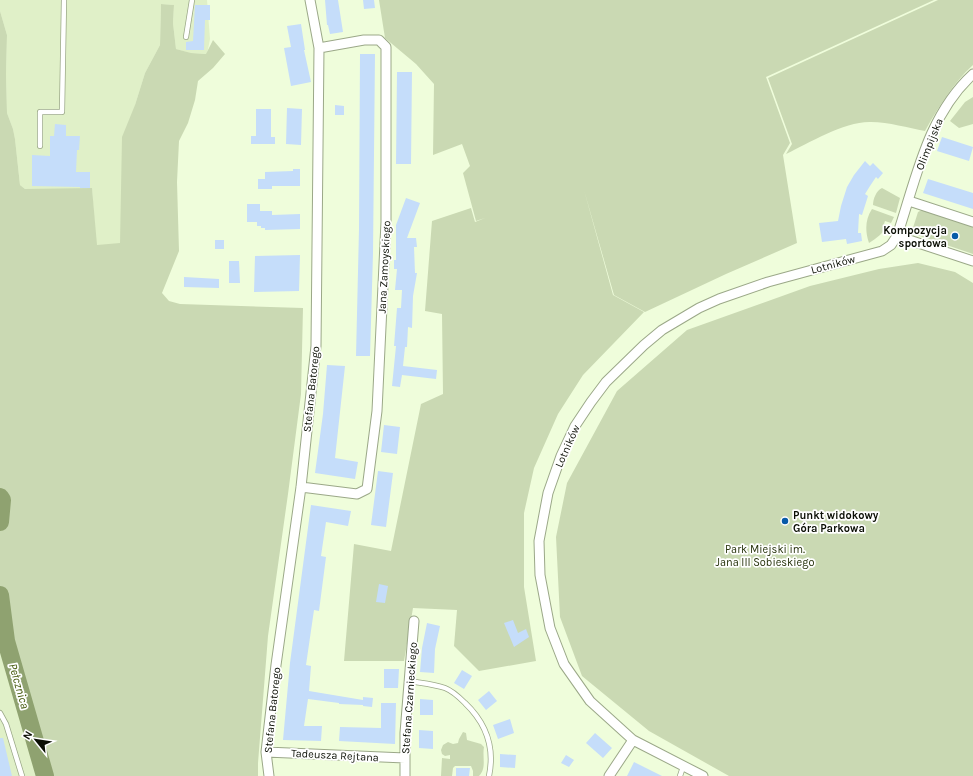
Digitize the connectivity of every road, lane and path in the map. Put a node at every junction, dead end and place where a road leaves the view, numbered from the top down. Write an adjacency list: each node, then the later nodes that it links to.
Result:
1 (64, 0): 7 (lane)
2 (192, 0): 4 (lane)
3 (310, 0): 5 (street, Stefana Batorego)
4 (186, 36)
5 (319, 48): 12 (street, Stefana Batorego); 12 (street, Jana Zamoyskiego)
6 (973, 74): 8 (street, Olimpijska)
7 (40, 146)
8 (909, 201): 9 (street); 10 (street, Olimpijska)
9 (973, 222)
10 (897, 236): 11 (street); 16 (street, Lotników)
11 (973, 261)
12 (301, 487): 17 (street, Stefana Batorego)
13 (414, 621): 14 (street, Stefana Czarnieckiego)
14 (409, 681): 18 (street, Stefana Czarnieckiego); 23 (lane)
15 (0, 712): 20 (lane)
16 (633, 740): 19 (street, Lotników); 24 (street)
17 (266, 752): 18 (street, Tadeusza Rejtana); 21 (street, Stefana Batorego)
18 (405, 758): 22 (street, Stefana Czarnieckiego)
19 (683, 767): 25 (lane); 26 (street, Lotników)
20 (22, 776)
21 (269, 776)
22 (405, 776)
23 (489, 776)
24 (609, 776)
25 (680, 776)
26 (703, 776)

